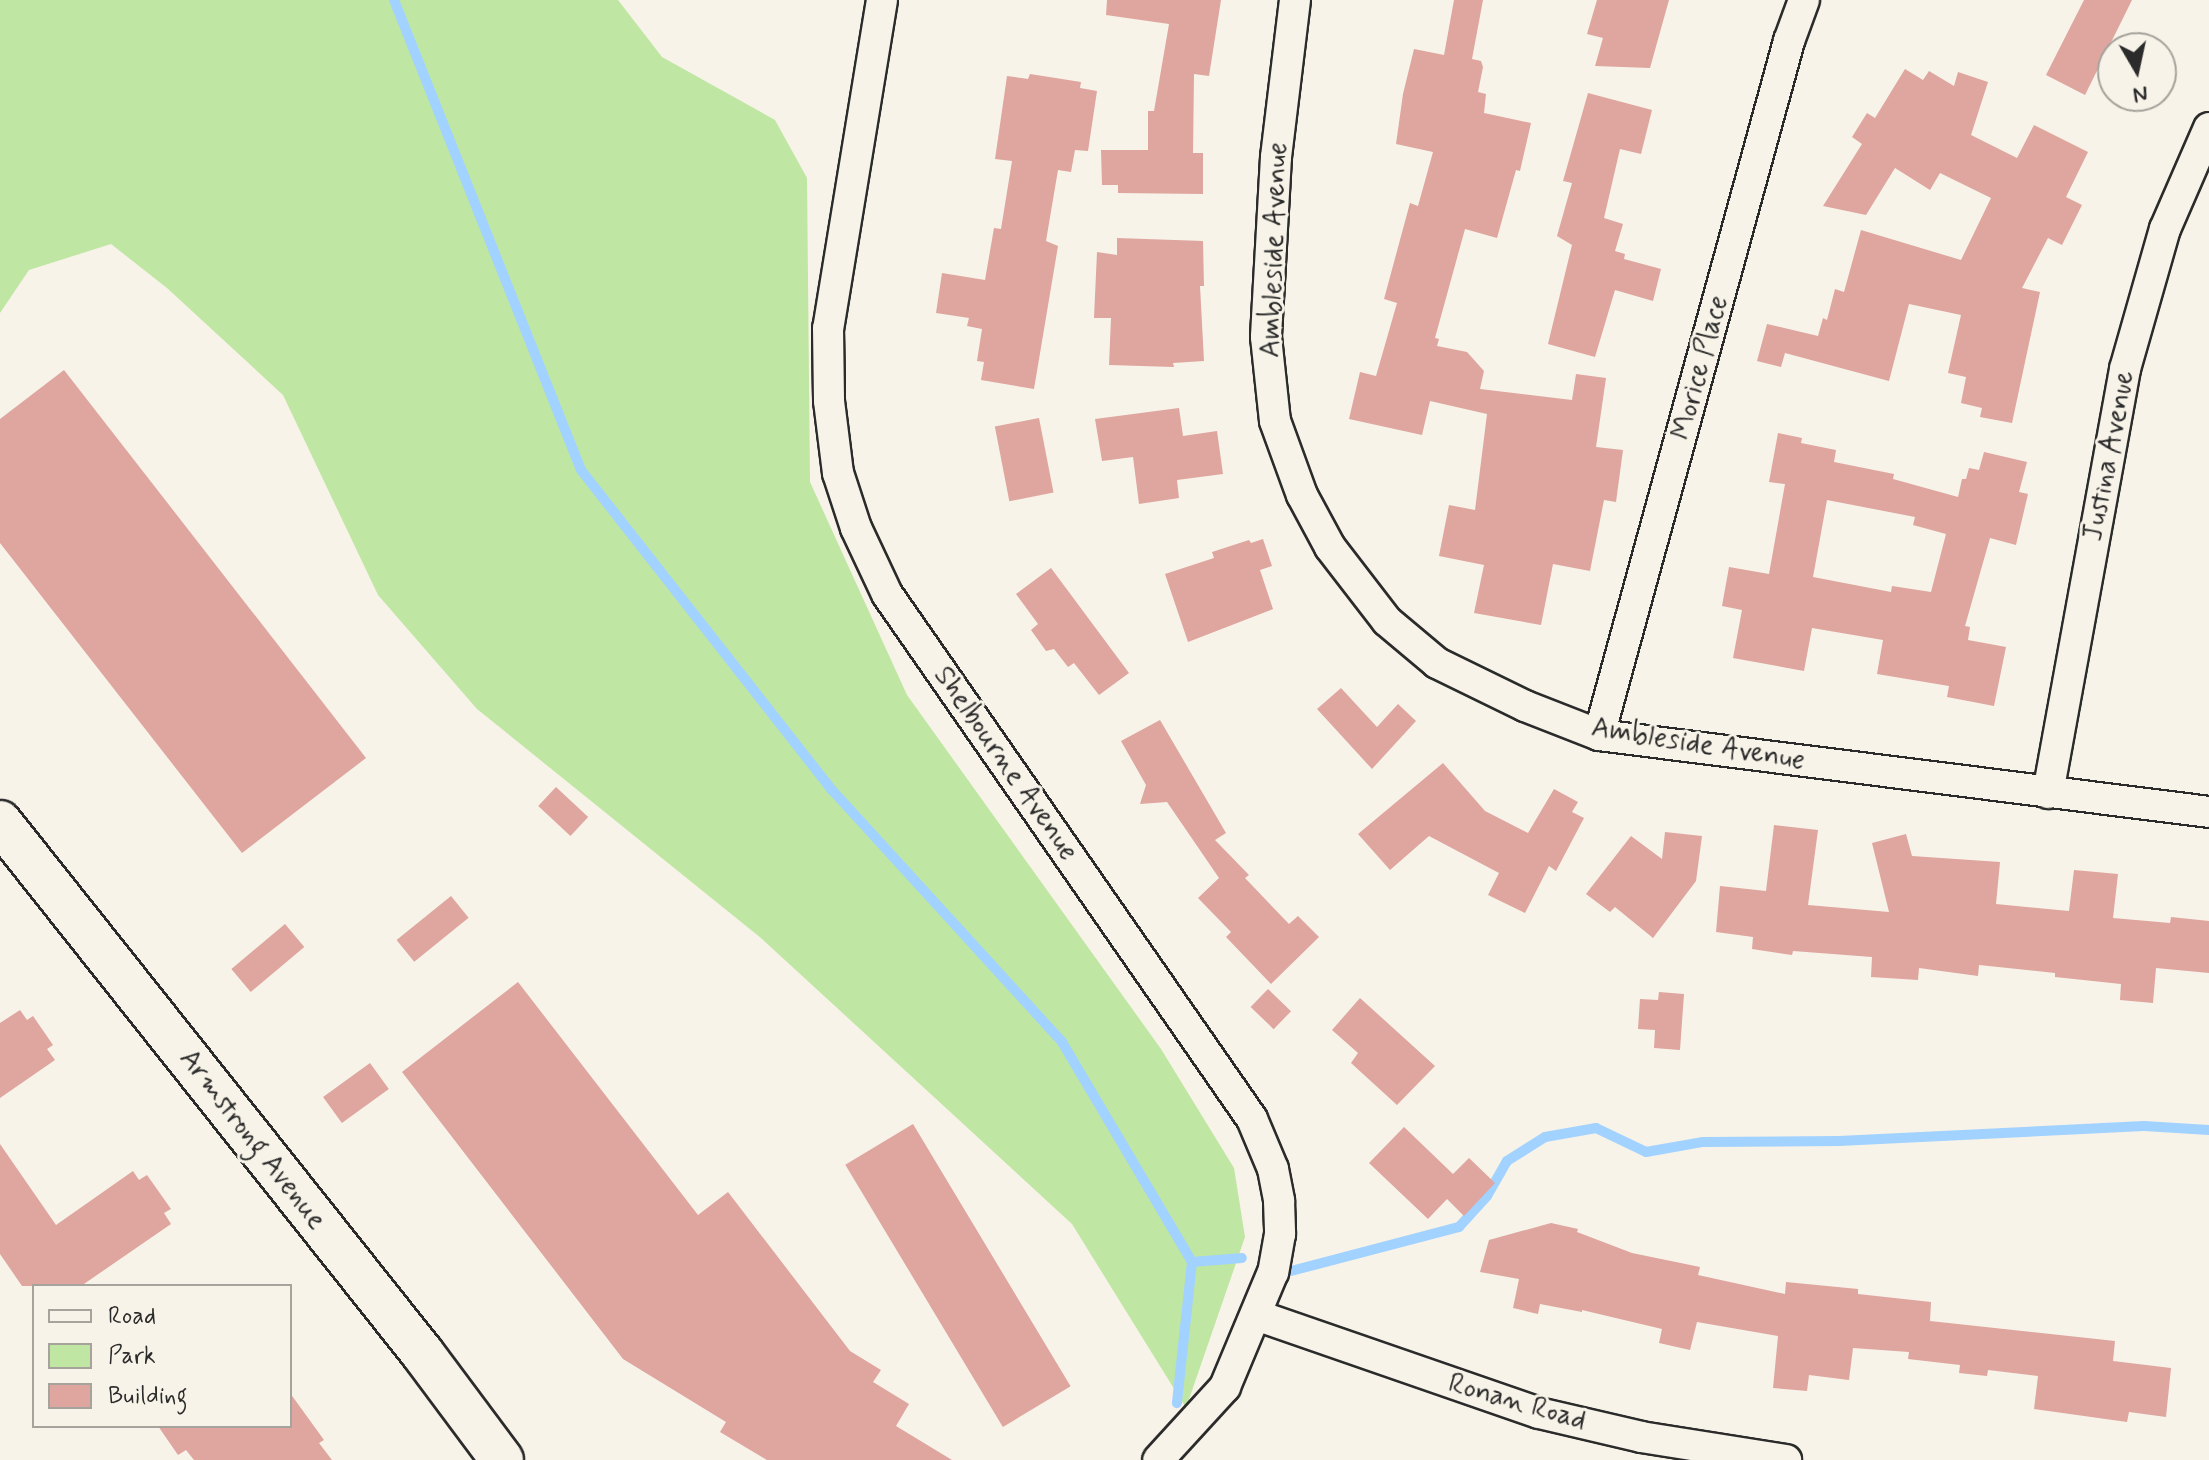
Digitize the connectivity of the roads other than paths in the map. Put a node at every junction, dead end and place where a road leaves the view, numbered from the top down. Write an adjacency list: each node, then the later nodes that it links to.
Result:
1 (882, 0): 9 (street, Shelbourne Avenue)
2 (1295, 0): 5 (street, Ambleside Avenue)
3 (1804, 0): 5 (street, Morice Place)
4 (2209, 128): 6 (street, Justina Avenue)
5 (1599, 735): 6 (street, Ambleside Avenue)
6 (2048, 793): 7 (street, Ambleside Avenue)
7 (2209, 812)
8 (0, 822): 10 (street, Armstrong Avenue)
9 (1256, 1315): 11 (street, Shelbourne Avenue); 12 (street, Ronan Road)
10 (502, 1460)
11 (1158, 1460)
12 (1786, 1460)

